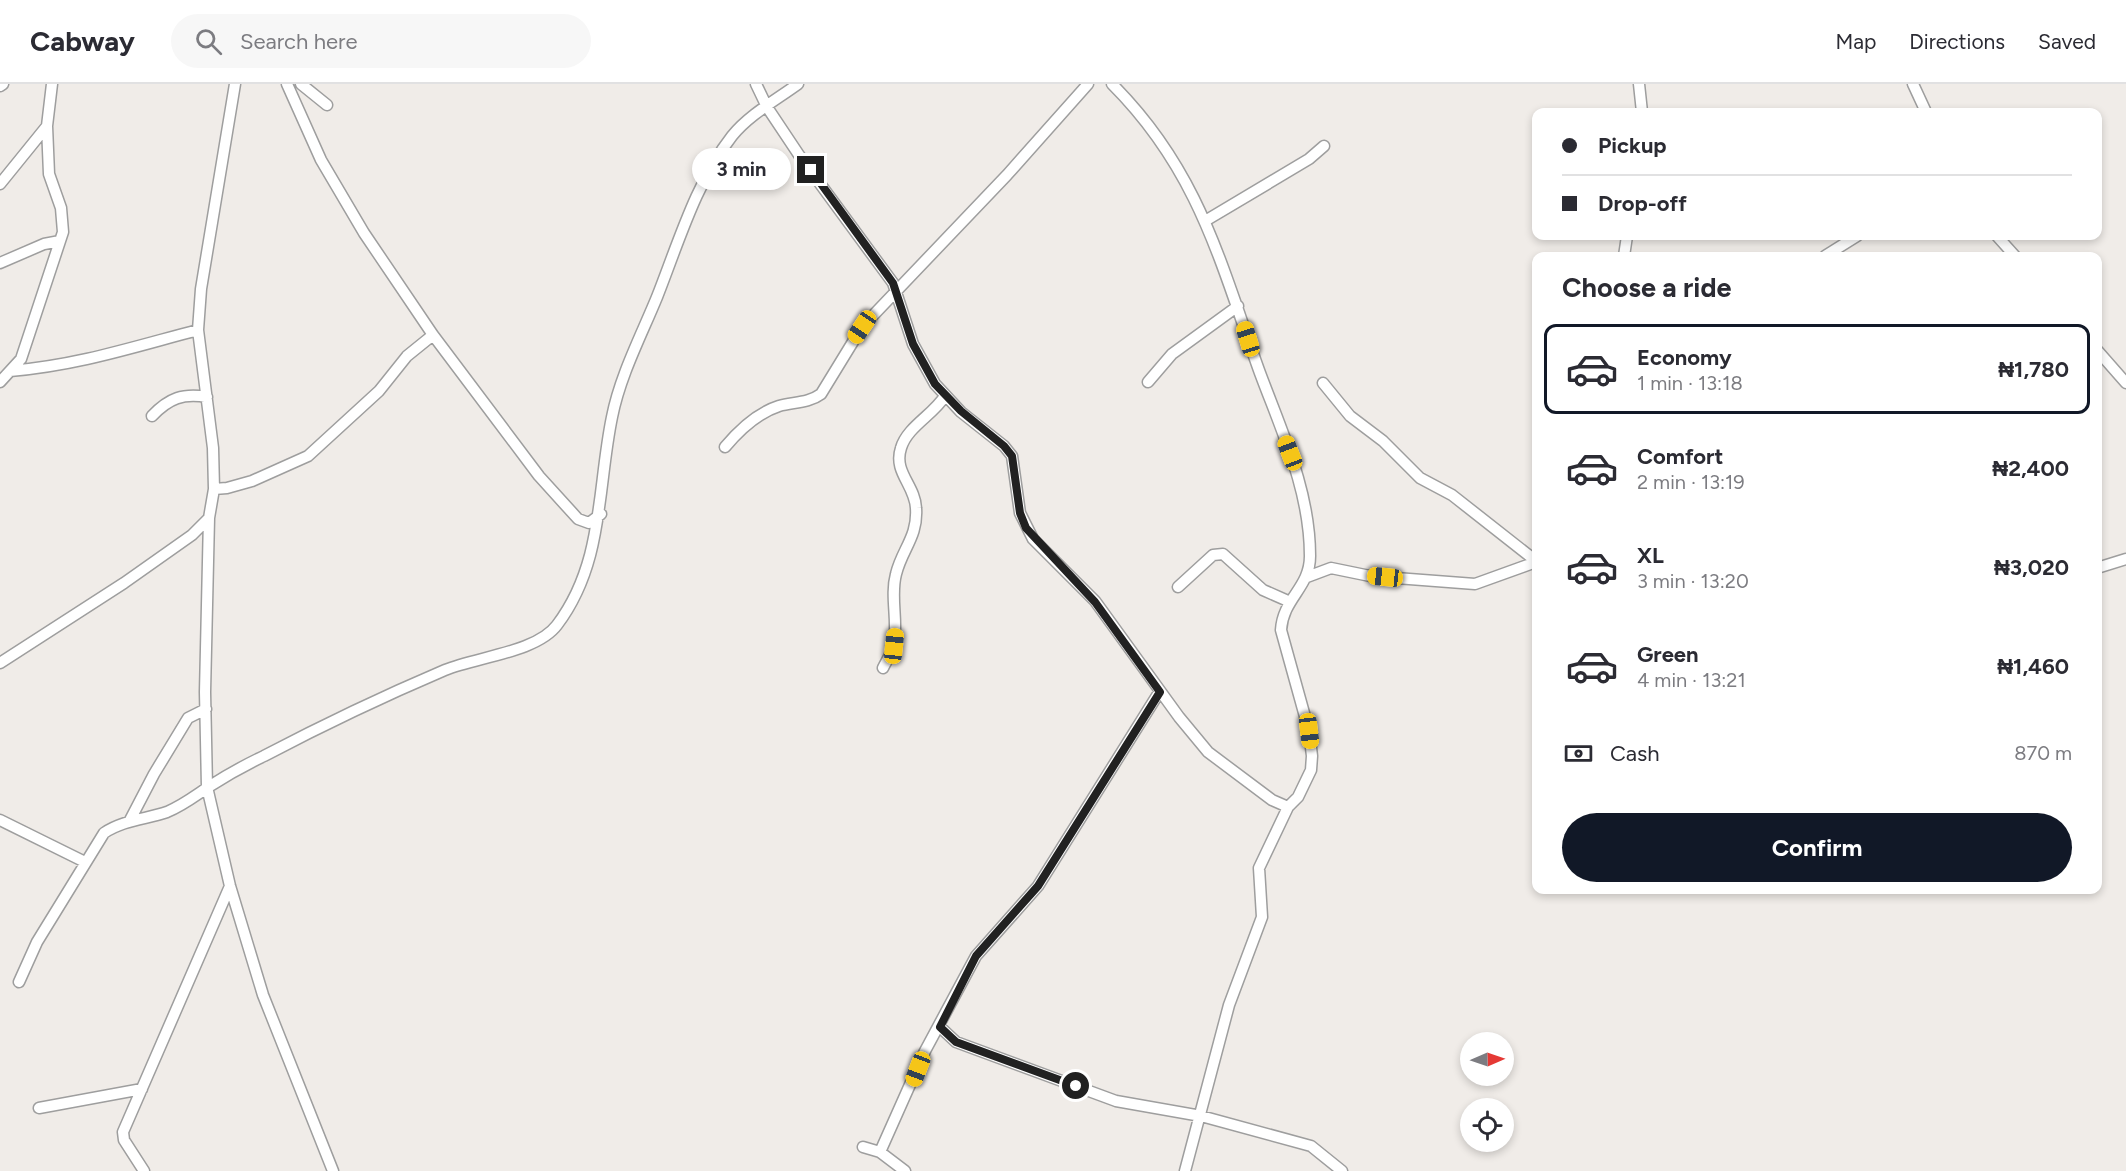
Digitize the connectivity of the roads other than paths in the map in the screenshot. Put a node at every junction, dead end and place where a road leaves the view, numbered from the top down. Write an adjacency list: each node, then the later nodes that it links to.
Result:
1 (40, 84): 11 (street)
2 (235, 84): 28 (street)
3 (287, 84): 29 (street)
4 (301, 84): 12 (street)
5 (756, 84): 13 (street)
6 (798, 84): 13 (street)
7 (1088, 84): 26 (street)
8 (1112, 84): 19 (street)
9 (1639, 84): 14 (street)
10 (1913, 84): 15 (street)
11 (51, 88): 16 (street)
12 (327, 105)
13 (767, 107): 26 (street); 41 (street)
14 (1642, 108)
15 (1924, 108)
16 (47, 126): 18 (street); 22 (street)
17 (1324, 146): 19 (street)
18 (0, 184)
19 (1205, 221): 27 (street)
20 (1851, 240): 23 (street)
21 (2000, 240): 24 (street)
22 (60, 241): 25 (street); 31 (street)
23 (1831, 252)
24 (2011, 252)
25 (0, 263)
26 (896, 291): 36 (street); 39 (street)
27 (1238, 306): 33 (street); 47 (street)
28 (198, 330): 31 (street); 37 (street)
29 (433, 335): 40 (street); 41 (street)
30 (2102, 356): 35 (street)
31 (10, 371): 32 (street)
32 (0, 382)
33 (1148, 382)
34 (1323, 383): 43 (street)
35 (2126, 383)
36 (945, 396): 51 (street); 52 (street)
37 (207, 397): 38 (street); 40 (street)
38 (152, 416)
39 (725, 447)
40 (214, 489): 42 (street)
41 (601, 514): 54 (street)
42 (209, 518): 50 (street); 53 (street)
43 (1532, 559)
44 (2126, 559): 46 (street)
45 (1532, 563): 47 (street)
46 (2102, 566)
47 (1307, 577): 49 (street)
48 (1178, 587): 49 (street)
49 (1288, 601): 55 (street)
50 (0, 663)
51 (883, 668)
52 (1160, 692): 55 (street); 61 (street)
53 (206, 709): 54 (street); 57 (street)
54 (207, 788): 57 (street); 59 (street)
55 (1288, 807): 64 (street)
56 (0, 820): 58 (street)
57 (129, 822): 58 (street)
58 (85, 862): 60 (street)
59 (230, 886): 62 (street); 68 (street)
60 (19, 982)
61 (940, 1027): 64 (street); 66 (street)
62 (142, 1089): 63 (street); 67 (street)
63 (39, 1108)
64 (1201, 1116): 70 (street); 71 (street)
65 (863, 1147): 66 (street)
66 (880, 1152): 69 (street)
67 (144, 1171)
68 (333, 1171)
69 (905, 1171)
70 (1185, 1171)
71 (1342, 1171)

